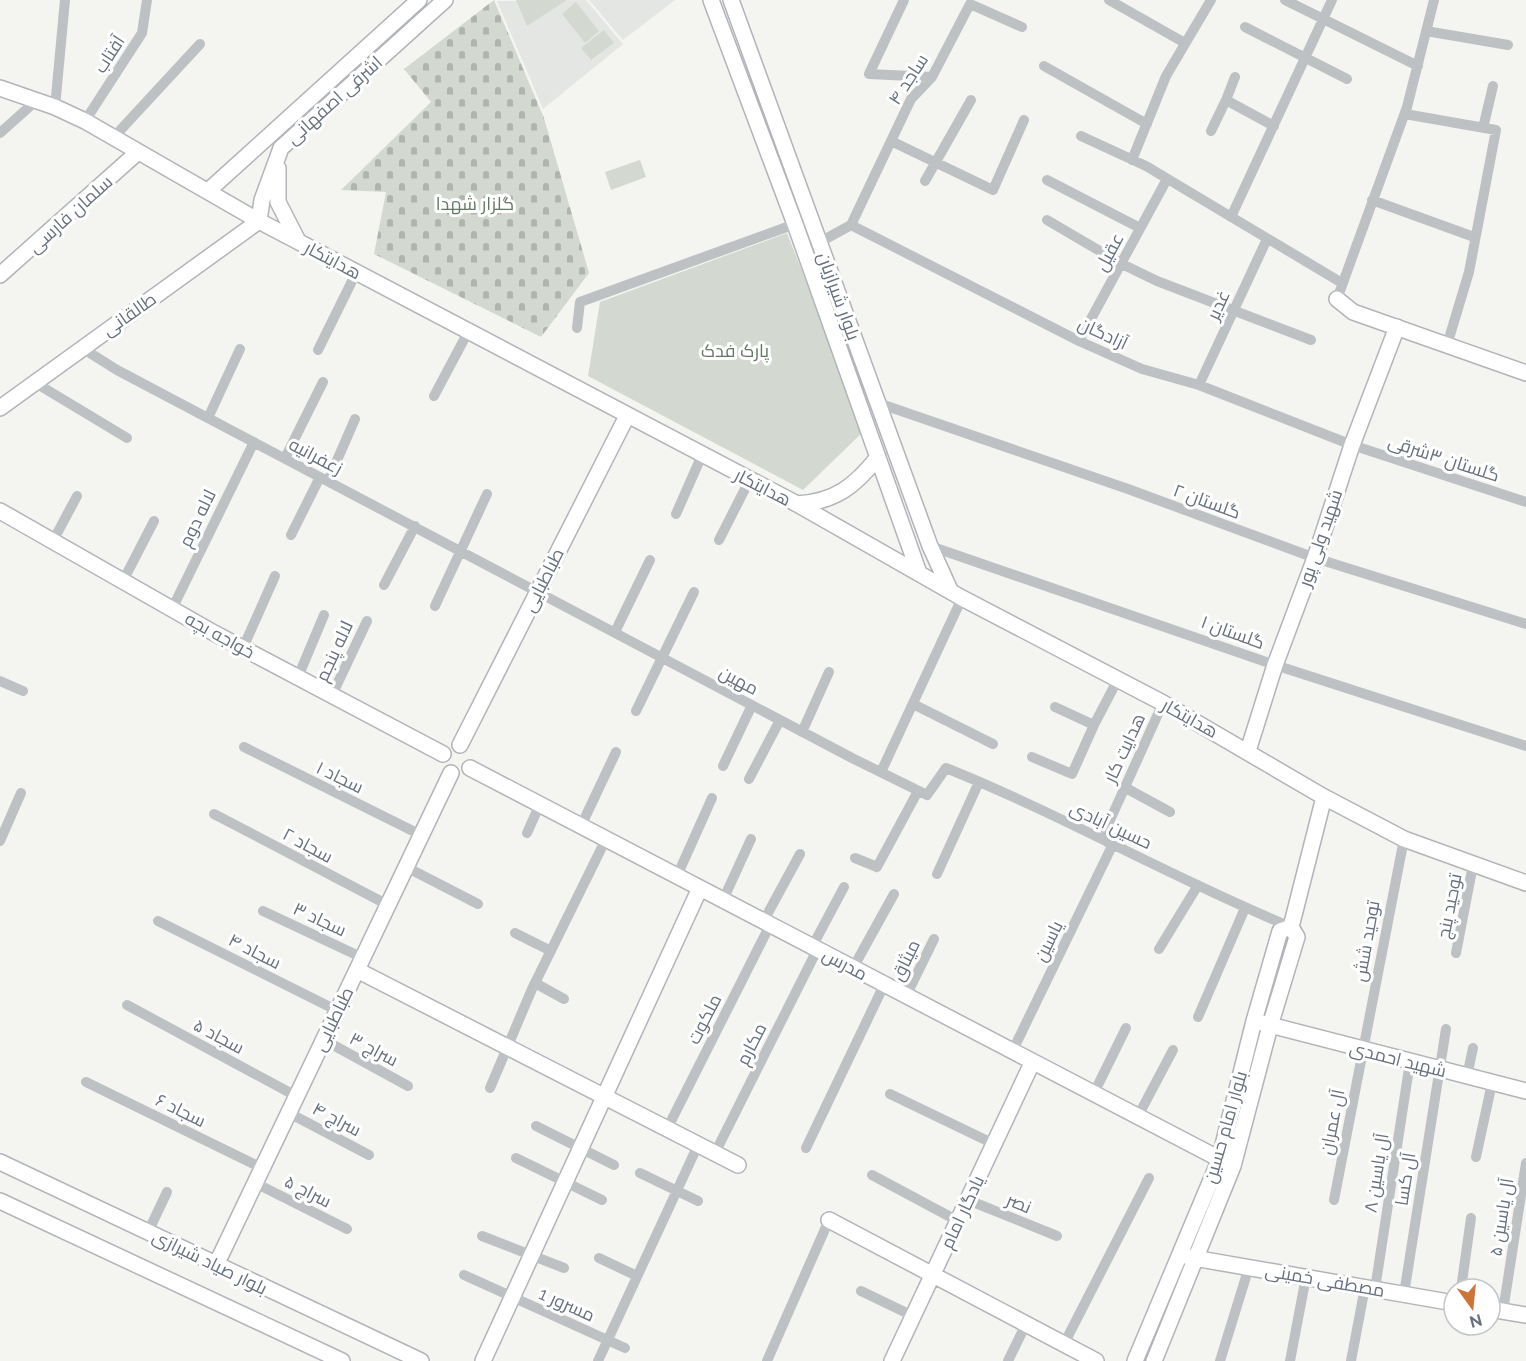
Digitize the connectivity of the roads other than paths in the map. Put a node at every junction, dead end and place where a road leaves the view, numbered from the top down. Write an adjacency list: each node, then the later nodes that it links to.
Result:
1 (65, 0): 31 (street)
2 (147, 0): 34 (street, آفتاب)
3 (419, 0): 50 (street, اشرفی اصفهانی)
4 (445, 0): 43 (street, اشرفی اصفهانی)
5 (711, 0): 55 (street, بلوار شیرازیان)
6 (731, 0): 61 (street, بلوار شیرازیان)
7 (904, 0): 23 (street)
8 (1109, 0): 17 (street)
9 (1211, 0): 17 (street)
10 (1285, 0): 13 (street)
11 (1332, 0): 13 (street)
12 (1434, 0): 16 (street)
13 (1323, 20): 20 (street); 22 (street)
14 (1022, 27): 23 (street, ساجد ۴)
15 (1245, 27): 20 (street)
16 (1426, 31): 19 (street); 22 (street)
17 (1185, 43): 35 (street)
18 (200, 44): 41 (street)
19 (1508, 45)
20 (1306, 58): 25 (street); 36 (street)
21 (1044, 66): 35 (street)
22 (1418, 66): 32 (street)
23 (932, 77): 42 (street, ساجد ۴)
24 (1235, 77): 30 (street)
25 (1347, 79)
26 (1493, 86): 37 (street)
27 (0, 88): 28 (street, هدایتکار)
28 (37, 100): 31 (street, هدایتکار); 39 (street)
29 (971, 100): 46 (street)
30 (1226, 100): 36 (street); 38 (street)
31 (55, 107): 34 (street, هدایتکار)
32 (1405, 114): 37 (street); 51 (street)
33 (1024, 120): 46 (street)
34 (85, 121): 41 (street, هدایتکار)
35 (1147, 124): 45 (street)
36 (1274, 126): 52 (street)
37 (1483, 128): 58 (street)
38 (1211, 131)
39 (0, 133)
40 (1081, 136): 45 (street)
41 (114, 138): 44 (street, هدایتکار)
42 (891, 141): 46 (street); 56 (street, ساجد ۴)
43 (281, 148): 54 (street, اشرفی اصفهانی); 60 (street)
44 (138, 152): 50 (street, هدایتکار); 64 (street, سلمان فارسی)
45 (1132, 160): 47 (street)
46 (935, 162): 49 (street)
47 (1167, 179): 52 (street); 57 (street, عقیل)
48 (1047, 180): 57 (street)
49 (925, 181)
50 (208, 191): 54 (street, هدایتکار)
51 (1372, 200): 58 (street); 65 (street)
52 (1231, 217): 59 (street)
53 (1047, 220): 62 (street)
54 (259, 221): 60 (street, هدایتکار); 74 (street, طالقانی)
55 (795, 224): 69 (street); 91 (street, بلوار شیرازیان)
56 (850, 225): 61 (street); 72 (street, آزادگان)
57 (1140, 228): 62 (street, عقیل)
58 (1474, 237): 73 (street)
59 (1268, 239): 65 (street); 67 (street, غدیر)
60 (297, 241): 63 (street, هدایتکار)
61 (820, 242): 82 (street, بلوار شیرازیان)
62 (1122, 264): 67 (street); 72 (street, عقیل)
63 (356, 273): 70 (street, هدایتکار); 76 (street)
64 (0, 275)
65 (1342, 283): 66 (street)
66 (1336, 299): 68 (street)
67 (1234, 310): 71 (street); 80 (street, غدیر)
68 (1397, 327): 73 (street); 89 (street, شهید ولی پور)
69 (577, 328)
70 (468, 332): 81 (street); 84 (street, هدایتکار)
71 (1311, 340)
72 (1079, 341): 80 (street, آزادگان)
73 (1447, 345): 77 (street)
74 (82, 348): 78 (street, طالقانی); 85 (street, زعفرانیه)
75 (240, 349): 85 (street)
76 (318, 350)
77 (1526, 372)
78 (34, 382): 83 (street, طالقانی); 87 (street)
79 (323, 382): 92 (street)
80 (1199, 385): 89 (street, آزادگان)
81 (434, 396)
82 (878, 403): 106 (street, بلوار شیرازیان); 109 (street, گلستان ۲)
83 (0, 408)
84 (627, 416): 90 (street, هدایتکار); 115 (street, طباطبایی)
85 (208, 418): 88 (street, زعفرانیه)
86 (355, 419): 93 (street)
87 (127, 438)
88 (254, 442): 92 (street, زعفرانیه); 119 (street, لاله دوم)
89 (1352, 445): 97 (street, گلستان ۳شرقی); 109 (street, شهید ولی پور)
90 (702, 455): 94 (street, هدایتکار); 100 (street)
91 (878, 457): 98 (street); 108 (street, بلوار شیرازیان)
92 (285, 458): 93 (street, زعفرانیه)
93 (324, 479): 102 (street, زعفرانیه); 103 (street)
94 (749, 480): 98 (street, هدایتکار); 104 (street)
95 (487, 494): 107 (street)
96 (77, 496): 105 (street)
97 (1526, 502)
98 (797, 504): 111 (street, هدایتکار)
99 (0, 511): 105 (street, خواجه بچه)
100 (676, 514)
101 (154, 521): 113 (street)
102 (415, 526): 107 (street, زعفرانیه); 114 (street)
103 (291, 535)
104 (719, 540)
105 (53, 542): 113 (street, خواجه بچه)
106 (930, 546): 108 (street); 117 (street, بلوار شیرازیان); 126 (street, گلستان ۱)
107 (460, 550): 115 (street, زعفرانیه); 118 (street)
108 (910, 553): 111 (street, بلوار شیرازیان)
109 (1315, 558): 122 (street, گلستان ۲); 126 (street, شهید ولی پور)
110 (650, 561): 123 (street)
111 (919, 573): 117 (street, هدایتکار)
112 (275, 576): 124 (street)
113 (123, 581): 119 (street, خواجه بچه)
114 (384, 585)
115 (538, 591): 123 (street, مهین); 141 (street, طباطبایی)
116 (694, 592): 125 (street)
117 (956, 594): 129 (street, هدایتکار); 134 (street)
118 (435, 606)
119 (172, 609): 124 (street, خواجه بچه)
120 (324, 615): 128 (street)
121 (367, 621): 132 (street, لاله پنجم)
122 (1526, 624)
123 (615, 632): 125 (street, مهین)
124 (243, 648): 128 (street, خواجه بچه)
125 (660, 656): 135 (street, مهین); 137 (street)
126 (1275, 665): 143 (street, گلستان ۱); 145 (street, شهید ولی پور)
127 (829, 672): 140 (street)
128 (298, 677): 132 (street, خواجه بچه)
129 (1118, 679): 133 (street, هدایتکار); 139 (street)
130 (0, 681): 131 (street)
131 (23, 691)
132 (332, 695): 147 (street, خواجه بچه)
133 (1163, 703): 145 (street, هدایتکار); 155 (street, هدایت کار)
134 (913, 704): 142 (street); 151 (street)
135 (752, 705): 138 (street, مهین); 149 (street)
136 (1055, 706): 139 (street)
137 (636, 711)
138 (780, 720): 140 (street, مهین); 153 (street)
139 (1095, 725): 148 (street)
140 (802, 732): 151 (street, مهین)
141 (460, 744): 147 (street); 150 (street)
142 (993, 744)
143 (1526, 746)
144 (244, 747): 165 (street, سجاد ۱)
145 (1248, 751): 158 (street, هدایتکار)
146 (616, 752): 163 (street)
147 (443, 754): 152 (street)
148 (1032, 757)
149 (723, 766)
150 (470, 768): 152 (street); 160 (street, مدرس)
151 (880, 772): 157 (street, مهین)
152 (451, 773): 165 (street, طباطبایی)
153 (749, 779)
154 (979, 782): 157 (street, حسین آبادی); 170 (street, حسین آبادی); 175 (street)
155 (1124, 788): 161 (street); 170 (street, هدایت کار)
156 (21, 793): 169 (street)
157 (923, 793): 172 (street)
158 (1324, 797): 168 (street, هدایتکار); 189 (street, بلوار امام حسین)
159 (712, 798): 176 (street)
160 (540, 804): 163 (street, مدرس); 164 (street)
161 (1170, 812)
162 (214, 814): 184 (street, سجاد ۲)
163 (581, 826): 166 (street, مدرس)
164 (527, 833)
165 (421, 835): 174 (street, طباطبایی)
166 (606, 839): 176 (street, مدرس); 194 (street)
167 (751, 839): 182 (street)
168 (1404, 839): 173 (street, هدایتکار); 213 (street, توحید شش)
169 (0, 841)
170 (1110, 843): 178 (street, حسین آبادی); 214 (street, یاسین)
171 (800, 854): 188 (street, ملکوت)
172 (855, 858)
173 (1473, 865): 177 (street, هدایتکار); 195 (street, توحید پنج)
174 (406, 867): 183 (street); 184 (street, طباطبایی)
175 (938, 874)
176 (677, 876): 180 (street, مدرس)
177 (1526, 883)
178 (1198, 885): 185 (street, حسین آبادی); 193 (street)
179 (844, 887): 192 (street, مکارم)
180 (700, 888): 182 (street, مدرس); 227 (street)
181 (894, 894): 197 (street)
182 (723, 900): 188 (street, مدرس)
183 (478, 904)
184 (388, 905): 196 (street, طباطبایی)
185 (1245, 908): 189 (street, حسین آبادی); 204 (street)
186 (263, 911): 196 (street, سجاد ۳)
187 (158, 921): 203 (street, سجاد ۴)
188 (767, 923): 192 (street, مدرس); 231 (street, ملکوت)
189 (1291, 927): 205 (street, بلوار امام حسین); 206 (street, بلوار امام حسین)
190 (515, 933): 194 (street)
191 (934, 939): 200 (street, میثاق)
192 (814, 948): 197 (street, مدرس); 236 (street, مکارم)
193 (1159, 949)
194 (551, 951): 198 (street)
195 (1456, 953)
196 (360, 964): 203 (street, طباطبایی); 210 (street)
197 (852, 968): 199 (street, مدرس)
198 (535, 983): 201 (street); 210 (street)
199 (884, 985): 200 (street, مدرس); 234 (street)
200 (906, 996): 214 (street, مدرس)
201 (564, 999)
202 (127, 1005): 226 (street, سجاد ۵)
203 (338, 1011): 209 (street, طباطبایی)
204 (1198, 1017)
205 (1254, 1021): 206 (street, شهید احمدی); 242 (street, بلوار امام حسین)
206 (1270, 1026): 213 (street, شهید احمدی); 242 (street, بلوار امام حسین)
207 (1126, 1028): 225 (street)
208 (1446, 1029): 217 (street, آل کسا)
209 (324, 1040): 221 (street, سراج ۳); 226 (street, طباطبایی)
210 (509, 1048): 222 (street); 227 (street)
211 (1473, 1048): 218 (street)
212 (1173, 1050): 229 (street)
213 (1362, 1050): 215 (street, شهید احمدی); 255 (street, آل عمران)
214 (1012, 1052): 216 (street, مدرس)
215 (1410, 1062): 217 (street, شهید احمدی); 278 (street, آل یاسین ۸)
216 (1032, 1063): 225 (street, مدرس); 232 (street, یادگار امام)
217 (1440, 1069): 218 (street, شهید احمدی); 280 (street, آل کسا)
218 (1467, 1076): 220 (street, شهید احمدی)
219 (86, 1082): 245 (street, سجاد ۶)
220 (1492, 1083): 223 (street, شهید احمدی); 238 (street)
221 (408, 1086)
222 (490, 1088)
223 (1526, 1091)
224 (891, 1094): 232 (street)
225 (1093, 1095): 229 (street, مدرس)
226 (296, 1096): 228 (street, طباطبایی)
227 (604, 1096): 231 (street); 235 (street)
228 (289, 1113): 237 (street, سراج ۴); 245 (street, طباطبایی)
229 (1137, 1118): 242 (street, مدرس)
230 (536, 1126): 235 (street)
231 (667, 1129): 233 (street)
232 (994, 1144): 254 (street, یادگار امام)
233 (698, 1145): 236 (street); 251 (street)
234 (806, 1148)
235 (580, 1149): 243 (street); 249 (street)
236 (715, 1153): 244 (street)
237 (369, 1155)
238 (1476, 1156)
239 (516, 1158): 249 (street)
240 (0, 1162): 262 (street, بلوار صیاد شیرازی)
241 (1526, 1163): 277 (street, آل یاسین ۵)
242 (1226, 1164): 266 (street, بلوار امام حسین); 268 (street, بلوار امام حسین)
243 (614, 1165)
244 (738, 1165)
245 (262, 1168): 250 (street, طباطبایی)
246 (640, 1173): 251 (street)
247 (872, 1175): 260 (street)
248 (1149, 1178): 288 (street)
249 (565, 1182): 253 (street); 265 (street)
250 (255, 1183): 261 (street, سراج ۵); 269 (street, طباطبایی)
251 (677, 1190): 257 (street); 274 (street)
252 (167, 1192): 262 (street)
253 (602, 1200)
254 (968, 1200): 260 (street, یادگار امام); 264 (street, نصر)
255 (1334, 1200)
256 (0, 1201): 290 (street, بلوار صیاد شیرازی)
257 (698, 1202)
258 (1471, 1218): 276 (street)
259 (829, 1220): 273 (street); 294 (street)
260 (958, 1221): 273 (street, یادگار امام)
261 (347, 1229)
262 (148, 1232): 269 (street, بلوار صیاد شیرازی)
263 (482, 1236): 265 (street)
264 (1057, 1236)
265 (532, 1255): 271 (street); 281 (street)
266 (1180, 1257): 268 (street, مصطفی خمینی); 298 (street, بلوار امام حسین)
267 (599, 1258): 274 (street)
268 (1197, 1258): 270 (street, مصطفی خمینی); 299 (street, بلوار امام حسین)
269 (216, 1265): 291 (street, بلوار صیاد شیرازی)
270 (1249, 1267): 275 (street, مصطفی خمینی); 300 (street)
271 (564, 1268)
272 (464, 1275): 281 (street, مسرور 1)
273 (933, 1275): 284 (street, یادگار امام); 286 (street)
274 (637, 1276): 287 (street)
275 (1306, 1277): 278 (street, مصطفی خمینی); 301 (street)
276 (1463, 1277)
277 (1502, 1281)
278 (1370, 1288): 280 (street, مصطفی خمینی); 302 (street, آل یاسین ۸)
279 (861, 1291): 284 (street)
280 (1404, 1294): 282 (street, مصطفی خمینی)
281 (513, 1297): 287 (street, مسرور 1); 292 (street)
282 (1442, 1301)
283 (1502, 1311): 285 (street)
284 (913, 1316): 295 (street, یادگار امام)
285 (1526, 1316)
286 (1026, 1324): 288 (street); 296 (street)
287 (607, 1340): 289 (street, مسرور 1); 293 (street)
288 (1064, 1344): 297 (street)
289 (625, 1348)
290 (342, 1361)
291 (421, 1361)
292 (483, 1361)
293 (598, 1361)
294 (767, 1361)
295 (892, 1361)
296 (1008, 1361)
297 (1096, 1361)
298 (1135, 1361)
299 (1154, 1361)
300 (1221, 1361)
301 (1290, 1361)
302 (1351, 1361)

